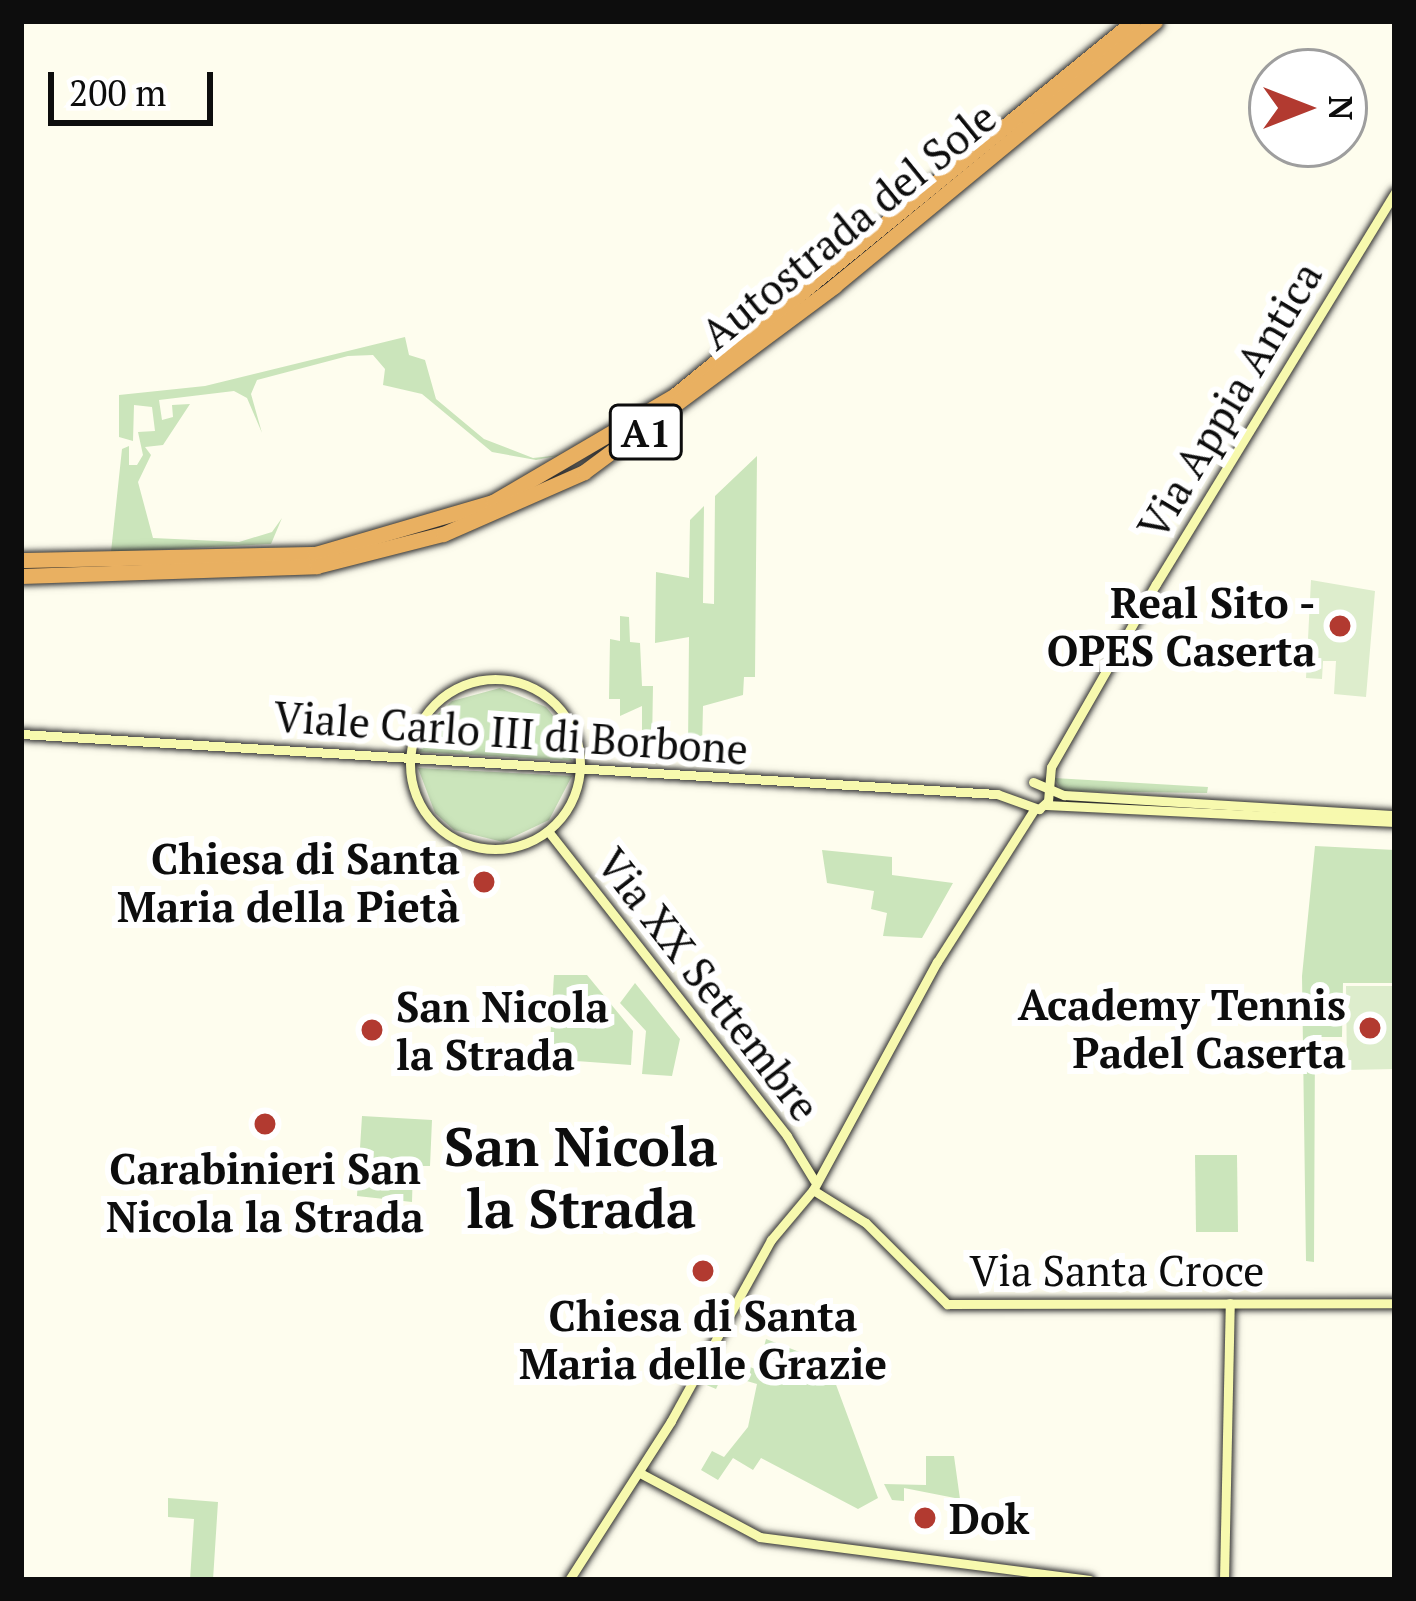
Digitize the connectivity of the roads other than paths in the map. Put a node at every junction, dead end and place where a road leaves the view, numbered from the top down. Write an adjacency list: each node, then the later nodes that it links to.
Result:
1 (1135, 21): 4 (highway, Autostrada del Sole / A1)
2 (1155, 21): 5 (highway, Autostrada del Sole / A1)
3 (1395, 192): 8 (street, Via Appia Antica)
4 (21, 560)
5 (21, 576)
6 (21, 734): 7 (street, Viale Carlo III di Borbone)
7 (410, 759): 9 (street, Viale Carlo III di Borbone); 9 (street); 18 (street)
8 (1051, 767): 10 (street, Via Appia Antica); 11 (street, Via Appia Antica)
9 (579, 769): 12 (street, Viale Carlo III di Borbone); 18 (street)
10 (1028, 785): 11 (street); 12 (street, Viale Carlo III di Borbone); 13 (street)
11 (1047, 789): 14 (street); 16 (street)
12 (997, 794): 13 (street, Viale Carlo III di Borbone)
13 (1023, 803): 15 (street, Viale Carlo III di Borbone); 17 (street)
14 (1046, 805): 15 (street); 16 (street)
15 (1034, 810): 17 (street)
16 (1395, 818)
17 (1018, 825): 19 (street)
18 (548, 830): 19 (street, Via XX Settembre)
19 (813, 1185): 20 (street, Via Santa Croce); 22 (street)
20 (1230, 1303): 21 (street, Via Santa Croce); 25 (street)
21 (1395, 1303)
22 (640, 1473): 23 (street); 24 (street)
23 (569, 1580)
24 (1089, 1580)
25 (1224, 1580)

